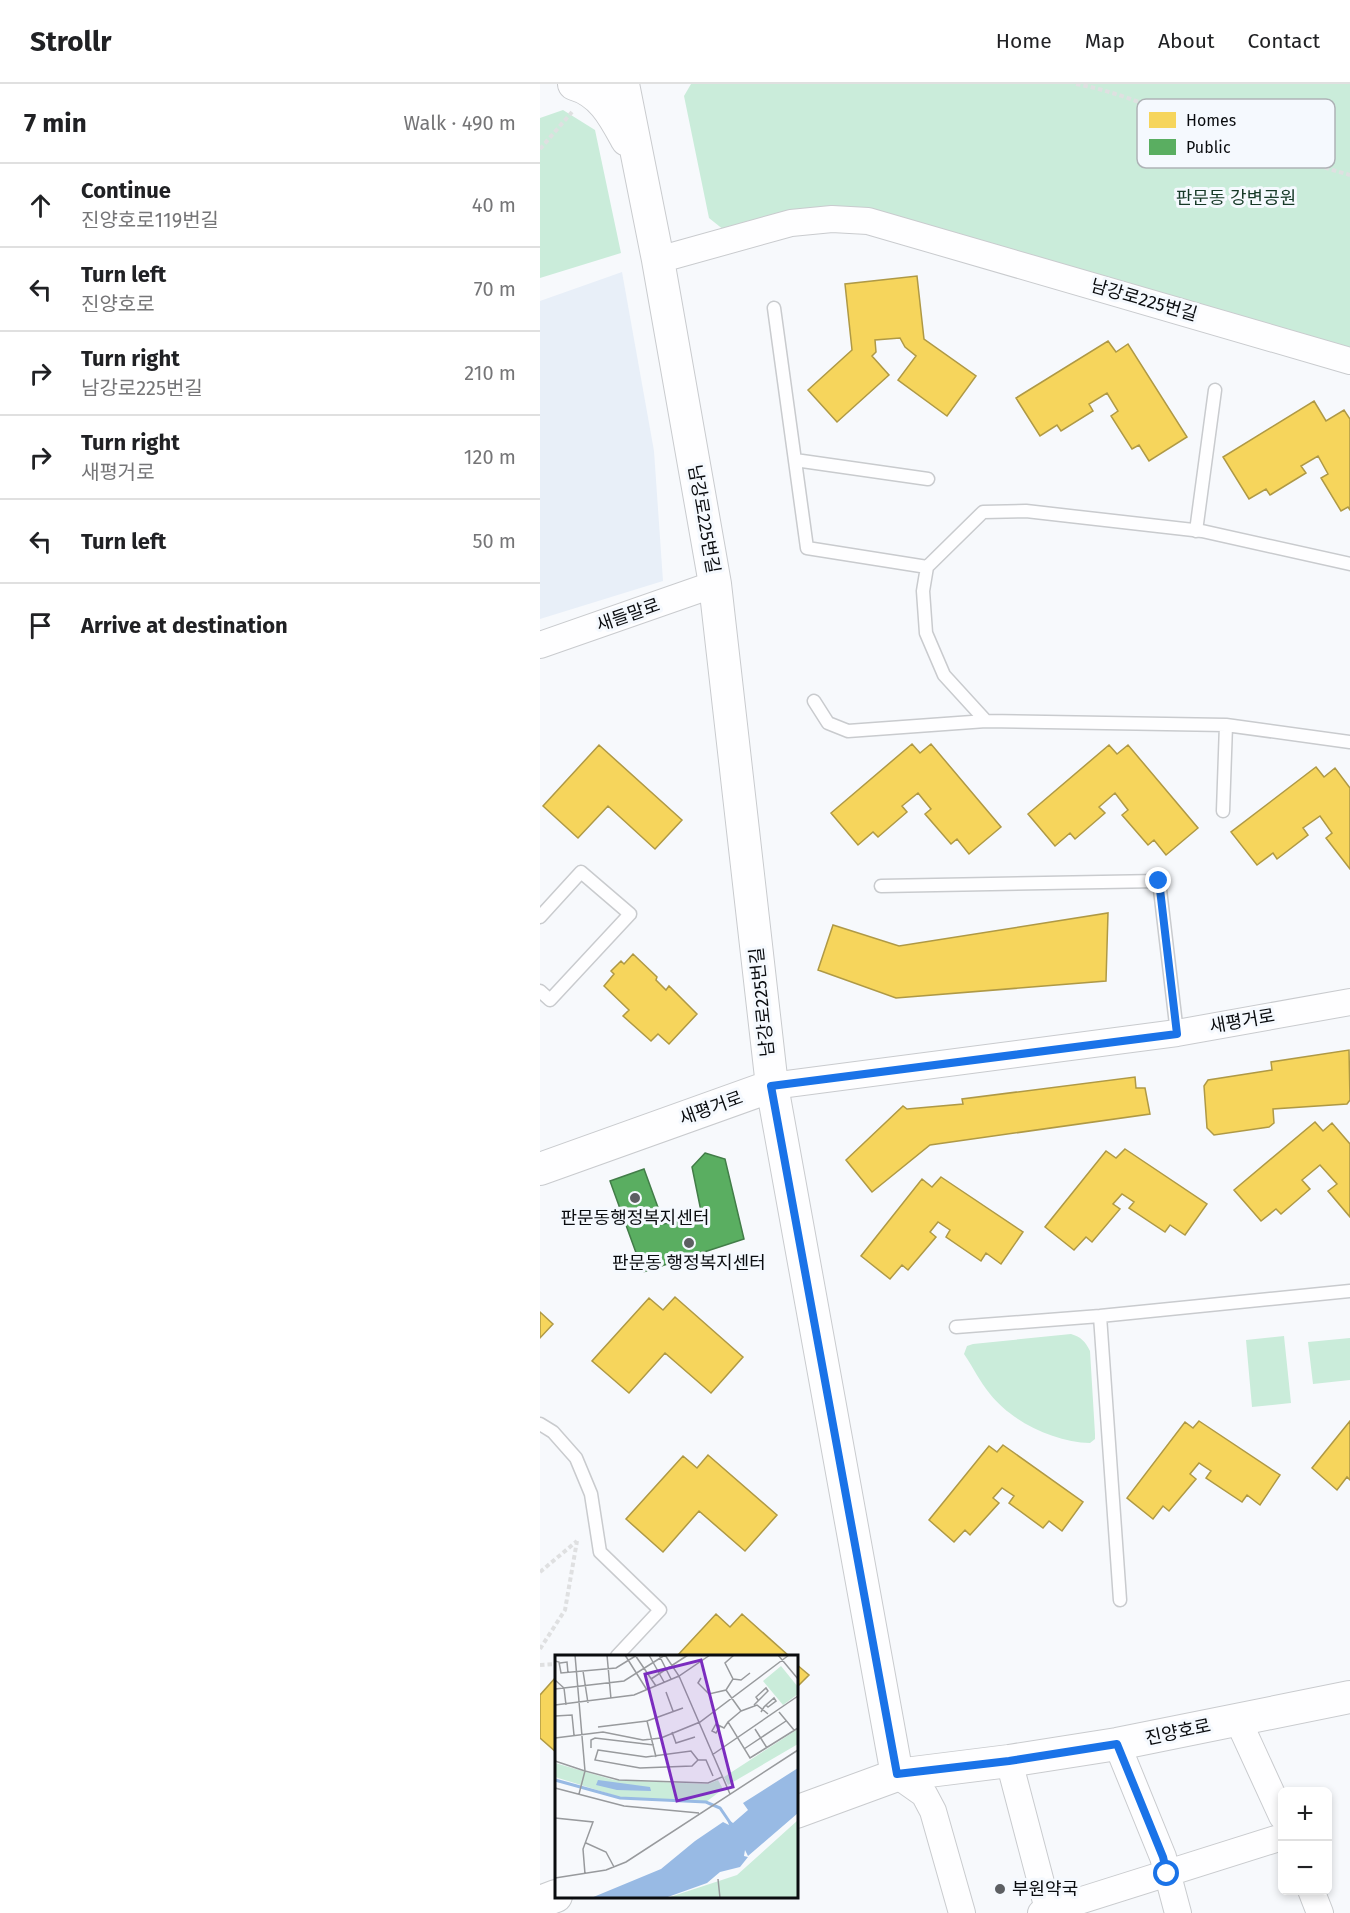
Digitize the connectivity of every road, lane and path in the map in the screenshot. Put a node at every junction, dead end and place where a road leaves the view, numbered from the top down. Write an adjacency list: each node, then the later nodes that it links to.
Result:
1 (623, 84): 6 (street, 남강로225번길)
2 (1076, 84): 4 (path)
3 (574, 97): 5 (path); 6 (street)
4 (1137, 101)
5 (540, 148)
6 (638, 159): 9 (street, 남강로225번길)
7 (1328, 168): 8 (path)
8 (1350, 175)
9 (658, 260): 11 (street, 남강로225번길); 18 (street, 남강로225번길)
10 (774, 308): 13 (lane)
11 (1350, 361)
12 (1215, 390): 15 (lane)
13 (795, 460): 14 (lane); 17 (lane)
14 (928, 479)
15 (1197, 531): 16 (lane); 17 (lane)
16 (1350, 564)
17 (927, 567): 21 (lane)
18 (715, 585): 19 (street, 새들말로); 30 (street, 남강로225번길)
19 (540, 645)
20 (814, 700): 21 (lane)
21 (986, 721): 22 (lane)
22 (1226, 725): 23 (lane); 24 (lane)
23 (1350, 742)
24 (1222, 811)
25 (881, 886): 29 (lane)
26 (540, 917): 27 (lane)
27 (540, 991)
28 (1350, 1002): 29 (street, 새평거로)
29 (1177, 1034): 30 (street, 새평거로)
30 (771, 1086): 31 (street, 새평거로); 48 (street, 남강로225번길)
31 (540, 1169)
32 (1350, 1291): 33 (lane)
33 (1100, 1316): 34 (lane); 39 (lane)
34 (956, 1327)
35 (540, 1424): 36 (lane)
36 (596, 1524): 37 (path); 41 (lane)
37 (577, 1541): 38 (path); 40 (path)
38 (540, 1572)
39 (1120, 1600)
40 (540, 1649)
41 (618, 1655)
42 (555, 1664): 43 (path)
43 (540, 1665)
44 (1350, 1697): 45 (street, 진양호로)
45 (1237, 1718): 46 (street, 진양호로); 49 (street)
46 (1117, 1744): 47 (street, 진양호로); 52 (street)
47 (1009, 1761): 48 (street, 진양호로); 56 (street)
48 (897, 1774): 50 (street, 진양호로); 57 (street)
49 (1278, 1807)
50 (798, 1811)
51 (1278, 1838): 52 (street)
52 (1167, 1874): 56 (street); 58 (street)
53 (1313, 1895): 59 (street)
54 (555, 1896): 55 (street)
55 (540, 1902)
56 (1046, 1912)
57 (962, 1913)
58 (1178, 1913)
59 (1320, 1913)

